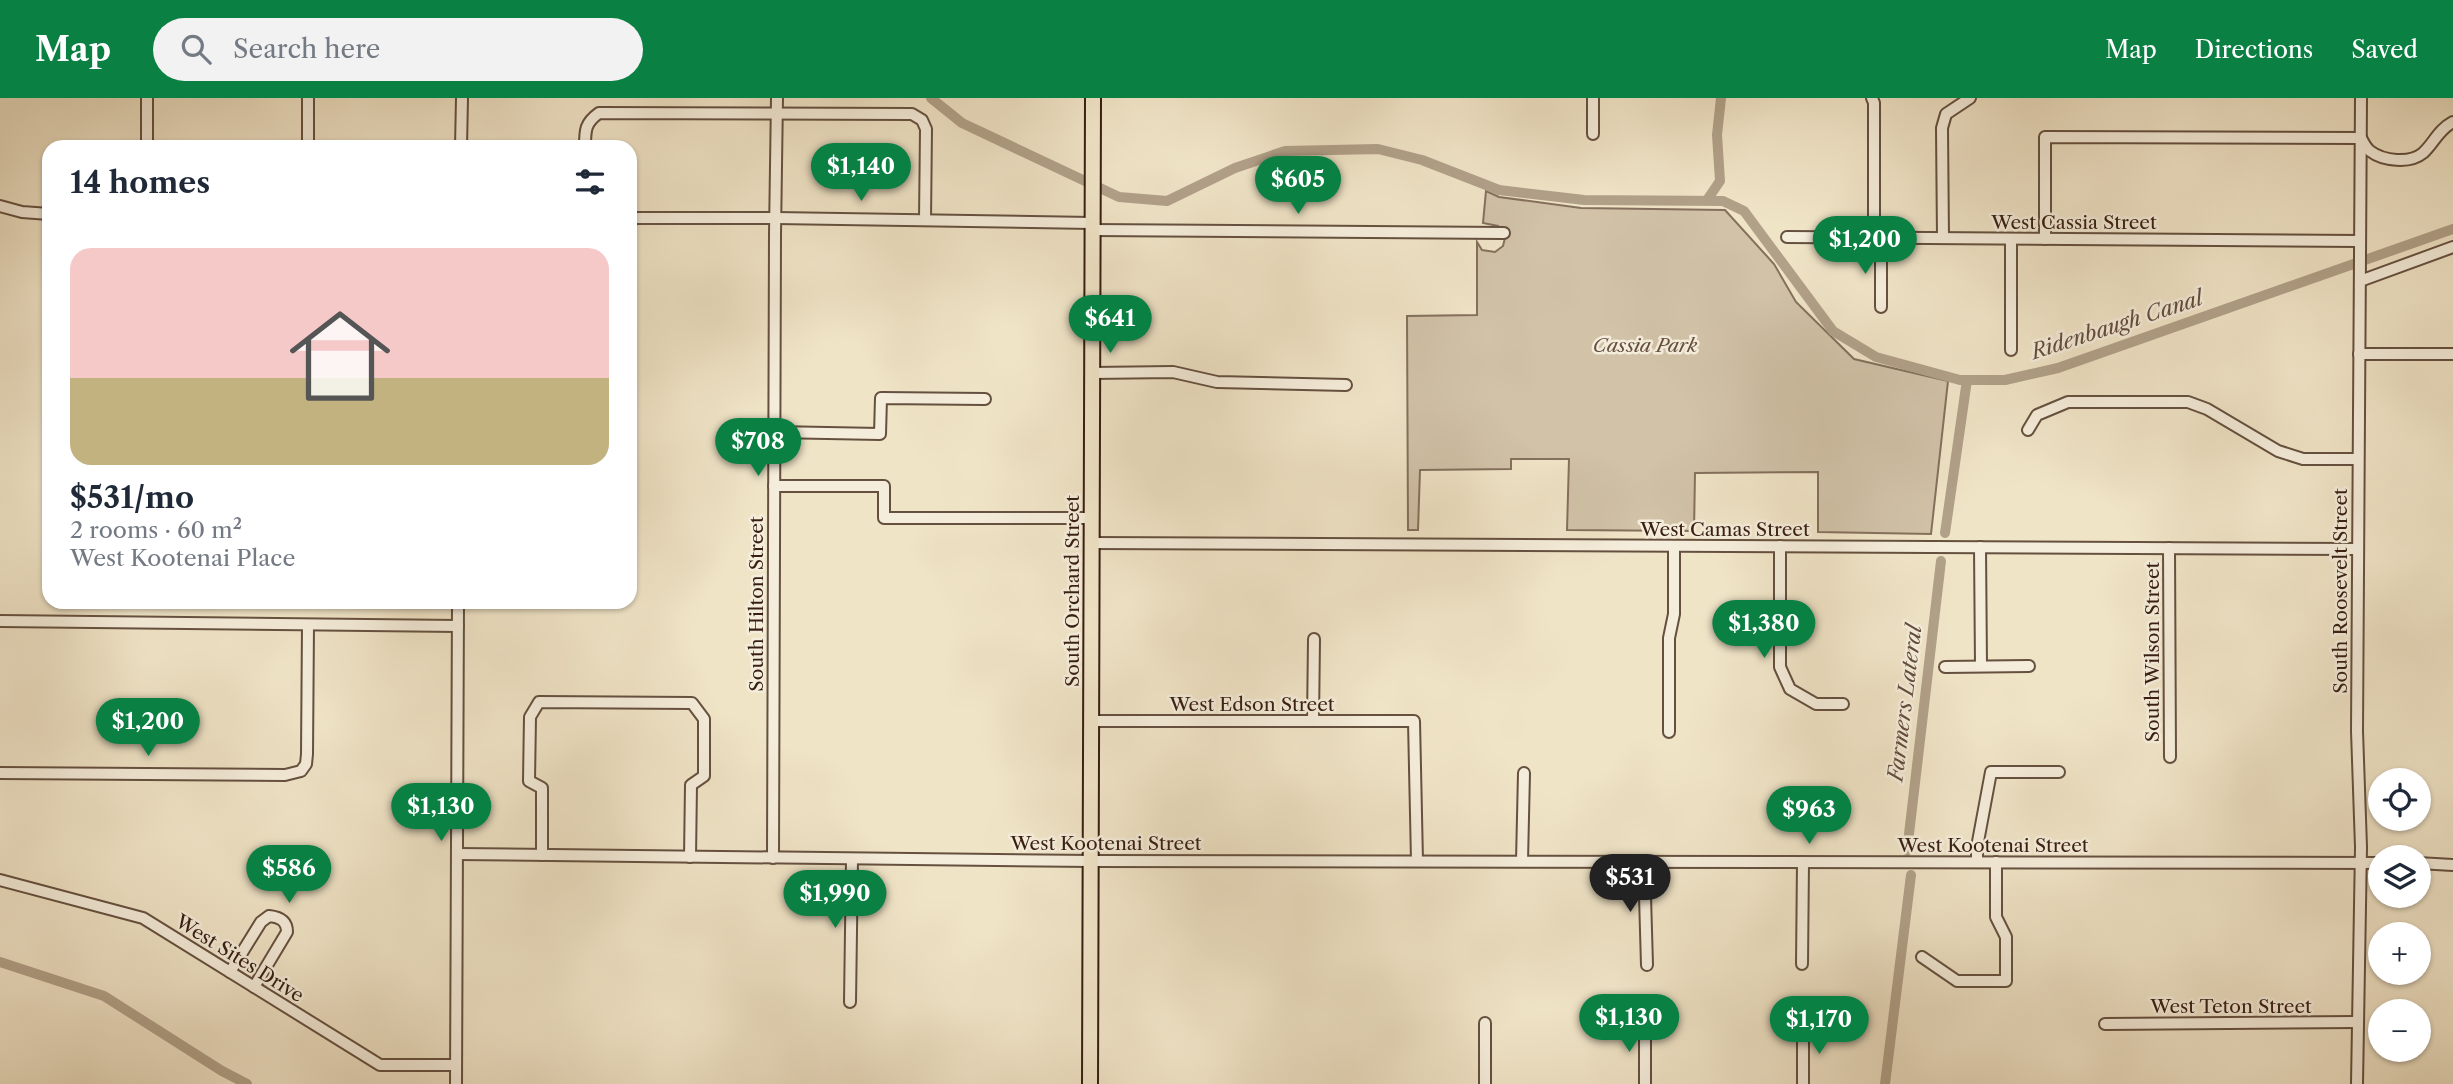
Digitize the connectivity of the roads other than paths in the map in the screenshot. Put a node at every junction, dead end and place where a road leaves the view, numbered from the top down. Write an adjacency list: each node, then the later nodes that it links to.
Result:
1 (147, 98): 14 (street)
2 (309, 98): 15 (street)
3 (462, 98): 16 (street)
4 (777, 98): 10 (street, South Hilton Street)
5 (1093, 98): 23 (main road, South Orchard Street)
6 (1593, 98): 12 (street)
7 (1872, 98): 26 (street)
8 (1970, 98): 27 (street)
9 (2361, 98): 13 (street, South Roosevelt Street)
10 (777, 114): 17 (street); 21 (street, South Hilton Street); 22 (street)
11 (2453, 122): 13 (street)
12 (1593, 134)
13 (2361, 138): 29 (street); 30 (street, South Roosevelt Street)
14 (147, 140)
15 (308, 140)
16 (461, 140)
17 (584, 140)
18 (0, 206): 19 (street)
19 (42, 213)
20 (637, 218): 21 (street)
21 (776, 218): 22 (street); 41 (street, South Hilton Street)
22 (925, 220): 23 (street)
23 (1092, 226): 24 (street); 37 (main road, South Orchard Street)
24 (1504, 233)
25 (1787, 237): 26 (street, West Cassia Street)
26 (1874, 237): 27 (street, West Cassia Street); 33 (street)
27 (1943, 238): 28 (street, West Cassia Street)
28 (2011, 239): 29 (street, West Cassia Street); 34 (street)
29 (2045, 239): 30 (street, West Cassia Street)
30 (2360, 241): 32 (street, South Roosevelt Street)
31 (2453, 247): 32 (street)
32 (2360, 281): 35 (street, South Roosevelt Street)
33 (1881, 307)
34 (2011, 350)
35 (2359, 354): 36 (street); 42 (street, South Roosevelt Street)
36 (2453, 354)
37 (1092, 373): 38 (street); 44 (main road, South Orchard Street)
38 (1346, 385)
39 (985, 399): 41 (street)
40 (2028, 430): 42 (street)
41 (774, 432): 43 (street, South Hilton Street)
42 (2358, 459): 49 (street, South Roosevelt Street)
43 (774, 486): 44 (street); 70 (street, South Hilton Street)
44 (1092, 518): 45 (main road, South Orchard Street)
45 (1092, 543): 46 (street, West Camas Street); 60 (main road, South Orchard Street)
46 (1674, 546): 47 (street, West Camas Street); 62 (street)
47 (1780, 546): 50 (street, West Camas Street); 59 (street)
48 (2169, 548): 49 (street, West Camas Street); 50 (street, West Camas Street); 63 (street, South Wilson Street)
49 (2358, 549): 79 (street, South Roosevelt Street)
50 (1980, 551): 56 (street)
51 (458, 609): 54 (street)
52 (0, 621): 53 (street)
53 (307, 625): 54 (street); 64 (street)
54 (458, 626): 67 (street)
55 (1314, 639): 61 (street)
56 (1981, 666): 57 (street); 58 (street)
57 (2029, 666)
58 (1945, 667)
59 (1843, 704)
60 (1091, 721): 61 (street, West Edson Street); 73 (main road, South Orchard Street)
61 (1313, 721): 72 (street, West Edson Street)
62 (1669, 732)
63 (2170, 757)
64 (0, 772)
65 (2059, 772): 77 (street)
66 (1524, 773): 74 (street)
67 (457, 854): 68 (street, West Kootenai Street); 95 (street)
68 (542, 855): 69 (street, West Kootenai Street); 69 (street)
69 (690, 857): 70 (street, West Kootenai Street)
70 (773, 858): 71 (street, West Kootenai Street)
71 (852, 859): 73 (street, West Kootenai Street); 89 (street)
72 (1417, 860): 73 (street, West Kootenai Street); 74 (street, West Kootenai Street)
73 (1091, 861): 97 (main road, South Orchard Street)
74 (1522, 861): 75 (street, West Kootenai Street)
75 (1644, 862): 76 (street, West Kootenai Street); 86 (street)
76 (1804, 862): 77 (street, West Kootenai Street); 85 (street)
77 (1977, 862): 78 (street, West Kootenai Street)
78 (1996, 862): 79 (street, West Kootenai Street); 84 (street)
79 (2360, 863): 80 (street, West Kootenai Street); 90 (street, South Roosevelt Street)
80 (2368, 863)
81 (2431, 863): 82 (street)
82 (2453, 864)
83 (0, 880): 87 (street, West Sites Drive)
84 (1922, 957)
85 (1802, 964)
86 (1647, 965)
87 (230, 972): 88 (street, West Sites Drive); 88 (street)
88 (254, 987): 95 (street, West Sites Drive)
89 (850, 1002)
90 (2357, 1022): 93 (street, West Teton Street); 101 (street, South Roosevelt Street)
91 (1485, 1023): 98 (street)
92 (1645, 1024): 99 (street)
93 (2105, 1024)
94 (1803, 1027): 100 (street)
95 (456, 1065): 96 (street)
96 (456, 1084)
97 (1090, 1084)
98 (1485, 1084)
99 (1645, 1084)
100 (1803, 1084)
101 (2357, 1084)

